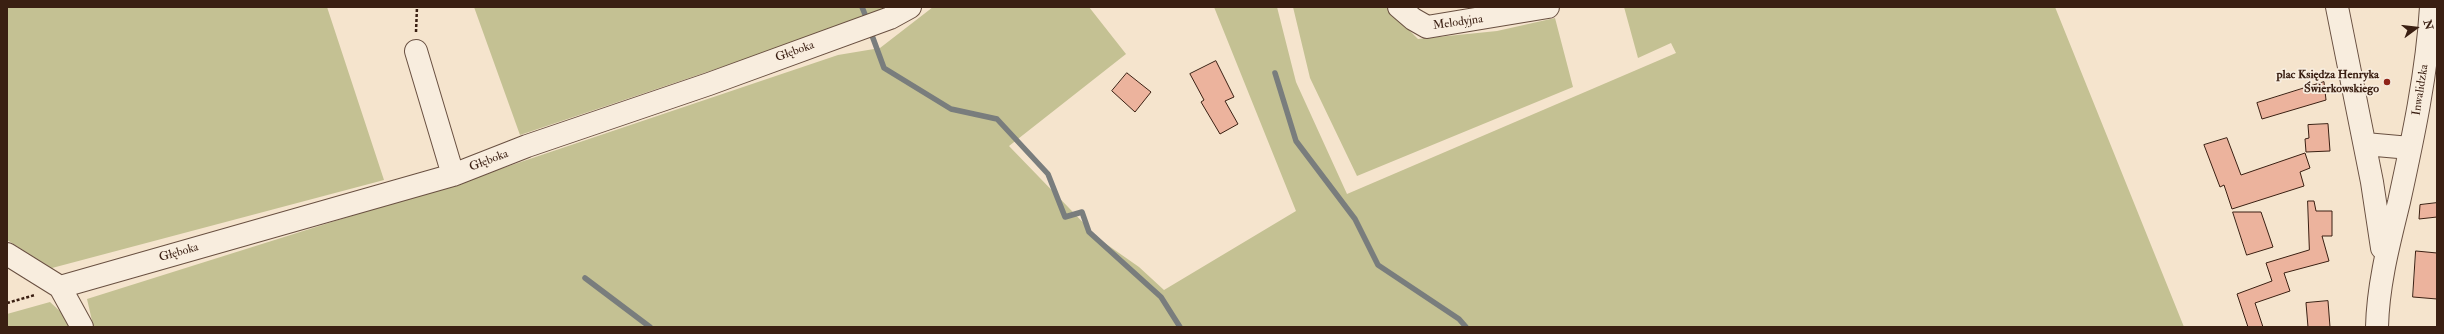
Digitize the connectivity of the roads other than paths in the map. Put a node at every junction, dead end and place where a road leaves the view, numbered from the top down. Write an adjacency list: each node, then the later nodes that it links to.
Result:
1 (910, 7): 9 (street, Głęboka)
2 (1399, 7): 3 (street, Melodyjna)
3 (1548, 7)
4 (2337, 7): 7 (street, Inwalidzka)
5 (2431, 7): 8 (street, Inwalidzka)
6 (416, 51): 9 (street)
7 (2365, 144): 8 (street); 11 (street, Inwalidzka)
8 (2410, 148): 11 (street, Inwalidzka)
9 (453, 174): 12 (street, Głęboka)
10 (7, 254): 12 (street)
11 (2384, 261): 14 (street, Inwalidzka)
12 (60, 287): 13 (street)
13 (82, 327)
14 (2377, 327)

